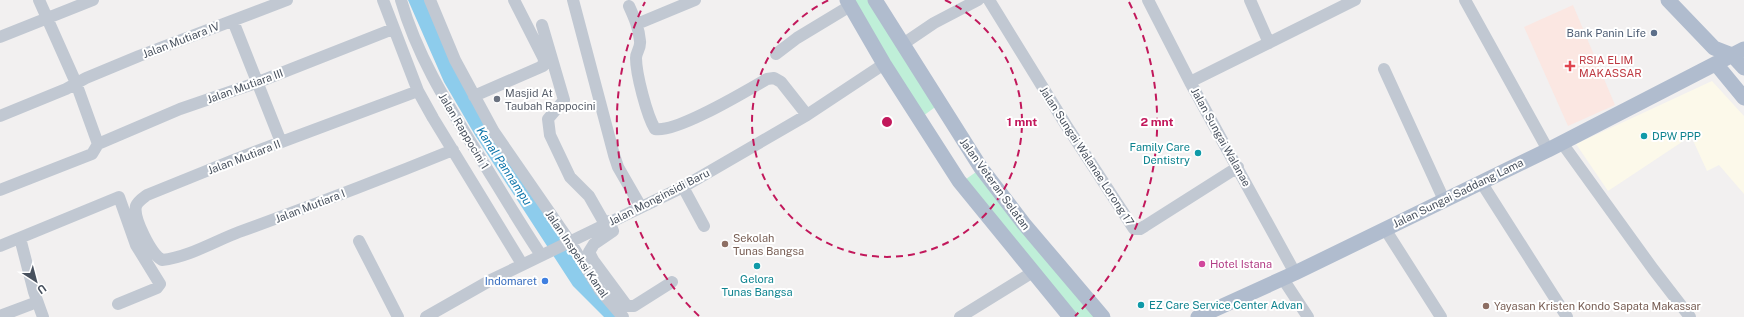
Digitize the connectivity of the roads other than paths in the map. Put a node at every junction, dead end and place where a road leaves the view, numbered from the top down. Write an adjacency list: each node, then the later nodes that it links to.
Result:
1 (38, 0): 20 (street)
2 (93, 0): 20 (street)
3 (287, 0): 21 (street, Jalan Mutiara IV)
4 (384, 0): 24 (street)
5 (401, 0): 63 (street, Jalan Rappocini 1)
6 (430, 0): 39 (street, Jalan Inspeksi Kanal)
7 (514, 0): 39 (street)
8 (573, 0): 55 (street)
9 (695, 0): 22 (street)
10 (875, 0): 27 (main road, Jalan Veteran Selatan)
11 (978, 0): 27 (street)
12 (989, 0): 50 (street, Jalan Sungai Walanae Lorong 17)
13 (1148, 0): 35 (street, Jalan Sungai Walanae)
14 (1250, 0): 26 (street)
15 (1355, 0): 26 (street)
16 (1465, 0): 48 (street)
17 (1668, 0): 28 (main road)
18 (848, 3): 30 (street); 31 (main road)
19 (629, 6): 22 (street)
20 (46, 19): 25 (street); 37 (street)
21 (233, 21): 36 (street); 37 (street, Jalan Mutiara IV)
22 (637, 24): 41 (street)
23 (542, 25): 56 (street)
24 (393, 29): 36 (street, Jalan Mutiara III); 38 (street)
25 (0, 37)
26 (1269, 42): 35 (street)
27 (903, 44): 43 (main road, Jalan Veteran Selatan)
28 (1714, 48): 29 (main road); 32 (main road)
29 (1738, 52): 32 (main road, Jalan Sungai Saddang Lama); 33 (main road)
30 (776, 54)
31 (884, 64): 41 (street, Jalan Monginsidi Baru); 49 (main road)
32 (1716, 64): 40 (main road); 45 (main road, Jalan Sungai Saddang Lama)
33 (1744, 68)
34 (1384, 69): 54 (street)
35 (1190, 82): 50 (street, Jalan Sungai Walanae)
36 (256, 83): 44 (street); 46 (street, Jalan Mutiara III)
37 (76, 84): 42 (street, Jalan Mutiara IV); 46 (street)
38 (418, 91): 44 (street, Jalan Mutiara II); 47 (street)
39 (474, 96): 61 (street, Jalan Inspeksi Kanal)
40 (1744, 98)
41 (807, 115): 52 (street, Jalan Monginsidi Baru)
42 (0, 116)
43 (963, 141): 49 (main road); 78 (main road, Jalan Veteran Selatan)
44 (281, 142): 64 (street, Jalan Mutiara II)
45 (1562, 143): 48 (main road, Jalan Sungai Saddang Lama); 83 (street)
46 (98, 144): 53 (street)
47 (453, 150): 64 (street, Jalan Mutiara I); 65 (street)
48 (1548, 150): 51 (main road, Jalan Sungai Saddang Lama)
49 (941, 155): 66 (main road)
50 (1238, 167): 67 (street, Jalan Sungai Walanae)
51 (1481, 182): 54 (main road, Jalan Sungai Saddang Lama); 82 (street)
52 (683, 187): 55 (street, Jalan Monginsidi Baru); 57 (street)
53 (0, 190)
54 (1444, 200): 58 (main road, Jalan Sungai Saddang Lama)
55 (641, 207): 56 (street, Jalan Monginsidi Baru)
56 (604, 220): 61 (street, Jalan Monginsidi Baru); 68 (street)
57 (704, 226)
58 (1385, 229): 67 (main road, Jalan Sungai Saddang Lama); 81 (street)
59 (20, 238): 62 (street); 69 (street); 70 (street)
60 (359, 241): 73 (street)
61 (568, 242): 63 (street, Jalan Monginsidi Baru); 75 (street, Jalan Inspeksi Kanal)
62 (0, 246)
63 (542, 254): 65 (street, Jalan Monginsidi Baru)
64 (166, 260)
65 (522, 264): 74 (street, Jalan Monginsidi Baru)
66 (1033, 272): 76 (street); 77 (main road)
67 (1289, 276): 79 (main road, Jalan Sungai Saddang Lama); 80 (street, Jalan Sungai Walanae)
68 (672, 282)
69 (37, 302): 71 (street); 72 (street)
70 (118, 304)
71 (0, 316)
72 (43, 317)
73 (398, 317)
74 (426, 317)
75 (623, 317)
76 (960, 317)
77 (1070, 317)
78 (1103, 317)
79 (1198, 317)
80 (1308, 317)
81 (1441, 317)
82 (1567, 317)
83 (1690, 317)

